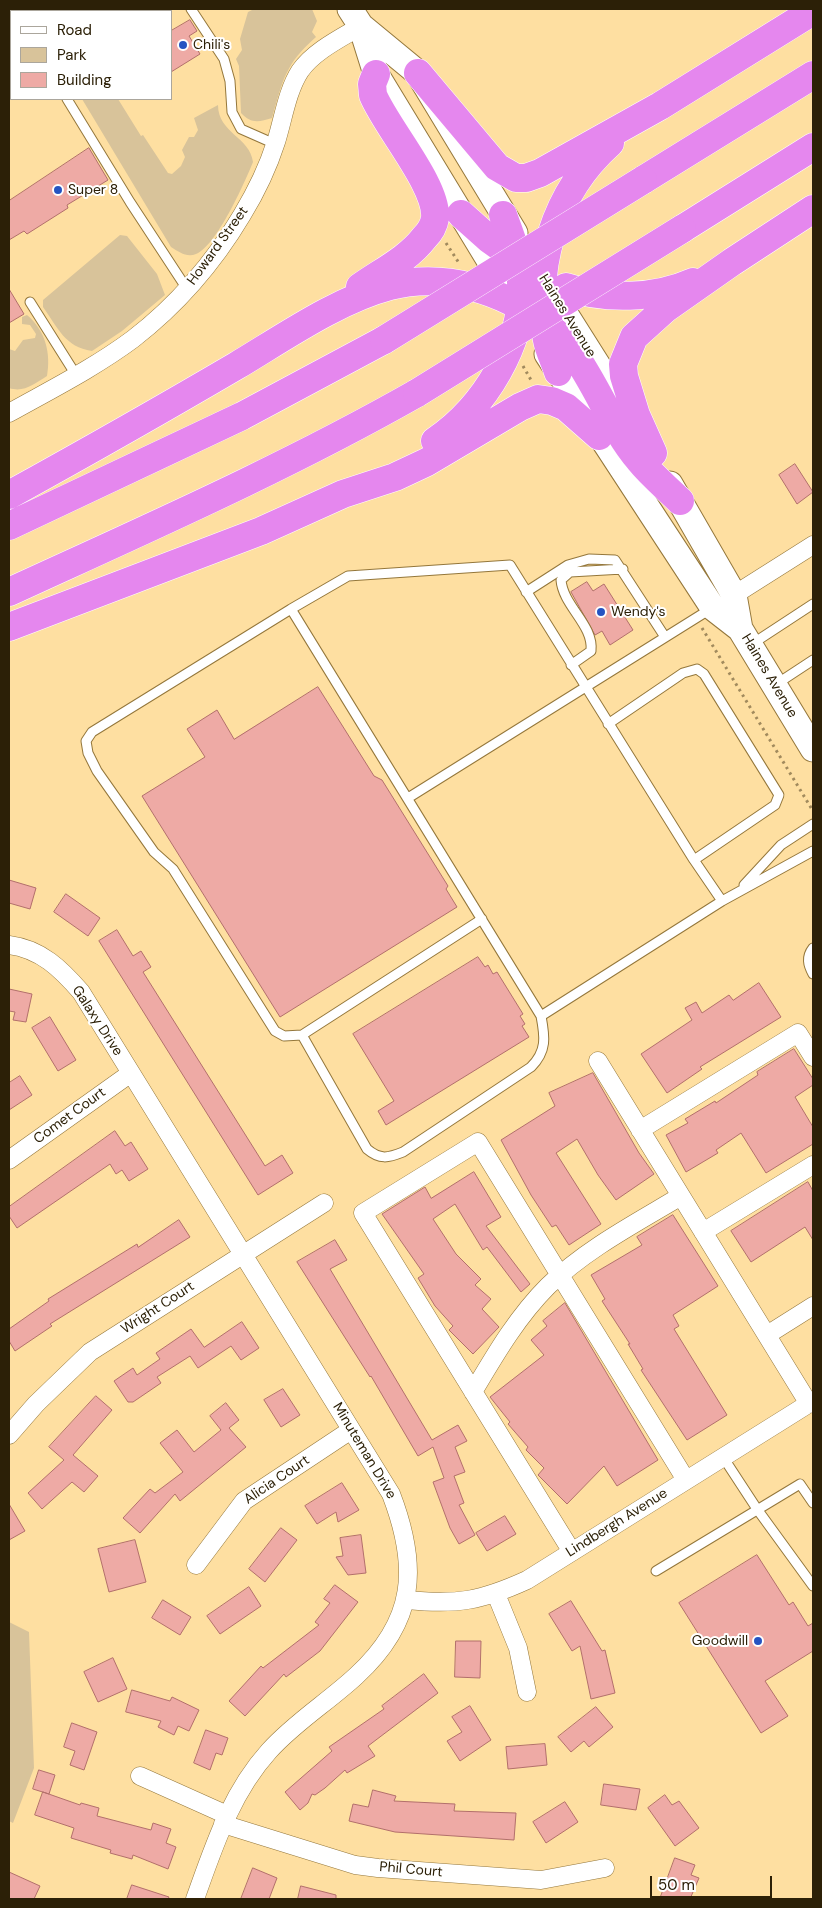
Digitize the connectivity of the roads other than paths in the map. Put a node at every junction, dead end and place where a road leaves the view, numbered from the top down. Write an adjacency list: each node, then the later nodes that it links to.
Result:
1 (191, 9): 9 (lane)
2 (813, 11): 8 (highway)
3 (355, 17): 4 (main road, Haines Avenue); 5 (main road); 9 (street, Howard Street)
4 (418, 73): 8 (highway); 13 (main road, Haines Avenue)
5 (376, 74): 12 (main road); 21 (highway)
6 (813, 75): 31 (highway, bridge)
7 (68, 100): 17 (lane)
8 (660, 106): 16 (highway)
9 (275, 144): 17 (street, Howard Street)
10 (813, 147): 34 (highway, bridge)
11 (813, 210): 15 (highway)
12 (461, 214): 14 (highway); 19 (main road)
13 (503, 215): 14 (highway); 16 (main road, Haines Avenue)
14 (517, 259): 16 (highway); 19 (highway)
15 (732, 262): 16 (highway); 26 (highway)
16 (543, 276): 20 (highway); 26 (main road, Haines Avenue)
17 (187, 289): 23 (street, Howard Street)
18 (30, 302): 23 (lane)
19 (518, 306): 20 (highway); 21 (highway); 22 (main road); 28 (highway)
20 (546, 324): 22 (highway); 30 (highway)
21 (262, 350): 29 (highway)
22 (558, 372): 25 (main road)
23 (76, 375): 24 (street, Howard Street)
24 (9, 412)
25 (599, 436): 27 (main road); 28 (highway)
26 (653, 453): 30 (main road, Haines Avenue)
27 (634, 490): 36 (main road); 39 (main road)
28 (343, 494): 40 (highway)
29 (9, 495)
30 (680, 501): 36 (main road, Haines Avenue)
31 (9, 526)
32 (813, 546): 36 (street)
33 (623, 569): 35 (lane); 41 (lane); 44 (lane)
34 (9, 592)
35 (526, 592): 38 (lane); 44 (lane)
36 (734, 596): 42 (main road, Haines Avenue)
37 (813, 604): 42 (lane)
38 (291, 609): 49 (lane); 60 (lane)
39 (704, 613): 41 (lane); 42 (main road)
40 (9, 627)
41 (665, 637): 46 (lane)
42 (745, 637): 45 (main road, Haines Avenue)
43 (813, 660): 45 (lane)
44 (571, 665): 46 (lane)
45 (774, 685): 48 (main road, Haines Avenue)
46 (585, 687): 47 (lane); 49 (lane)
47 (608, 724): 52 (lane); 52 (lane)
48 (813, 749)
49 (408, 798): 55 (lane)
50 (813, 824): 53 (lane)
51 (813, 851): 53 (lane)
52 (694, 860): 54 (lane)
53 (739, 890): 54 (lane)
54 (722, 901): 59 (lane)
55 (482, 919): 59 (lane); 60 (lane)
56 (9, 945): 63 (street, Galaxy Drive)
57 (813, 948): 58 (lane)
58 (813, 974)
59 (542, 1016): 60 (lane)
60 (302, 1035)
61 (813, 1058): 64 (street)
62 (598, 1062): 64 (street)
63 (130, 1073): 65 (street, Comet Court); 70 (street, Minuteman Drive)
64 (640, 1130): 67 (street)
65 (9, 1160)
66 (813, 1165): 69 (street)
67 (681, 1196): 69 (street); 71 (street)
68 (324, 1203): 70 (street, Wright Court)
69 (703, 1232): 73 (street)
70 (244, 1254): 76 (street, Minuteman Drive); 77 (street, Wright Court)
71 (560, 1275): 74 (street); 74 (street); 79 (street)
72 (813, 1306): 73 (street)
73 (767, 1335): 75 (street)
74 (473, 1392): 82 (street)
75 (811, 1402): 78 (street, Lindbergh Avenue)
76 (351, 1430): 83 (street, Alicia Court); 87 (street, Minuteman Drive)
77 (9, 1435)
78 (723, 1457): 79 (street, Lindbergh Avenue); 81 (lane)
79 (686, 1480): 82 (street, Lindbergh Avenue)
80 (813, 1502): 81 (lane)
81 (757, 1509): 84 (lane); 85 (lane)
82 (572, 1552): 86 (street, Lindbergh Avenue)
83 (196, 1565)
84 (656, 1571)
85 (813, 1586)
86 (496, 1594): 87 (street, Lindbergh Avenue); 88 (street)
87 (407, 1600): 90 (street, Minuteman Drive)
88 (526, 1692)
89 (140, 1776): 90 (street, Phil Court)
90 (225, 1819): 91 (street, Phil Court); 92 (street, Minuteman Drive)
91 (605, 1868)
92 (195, 1899)

